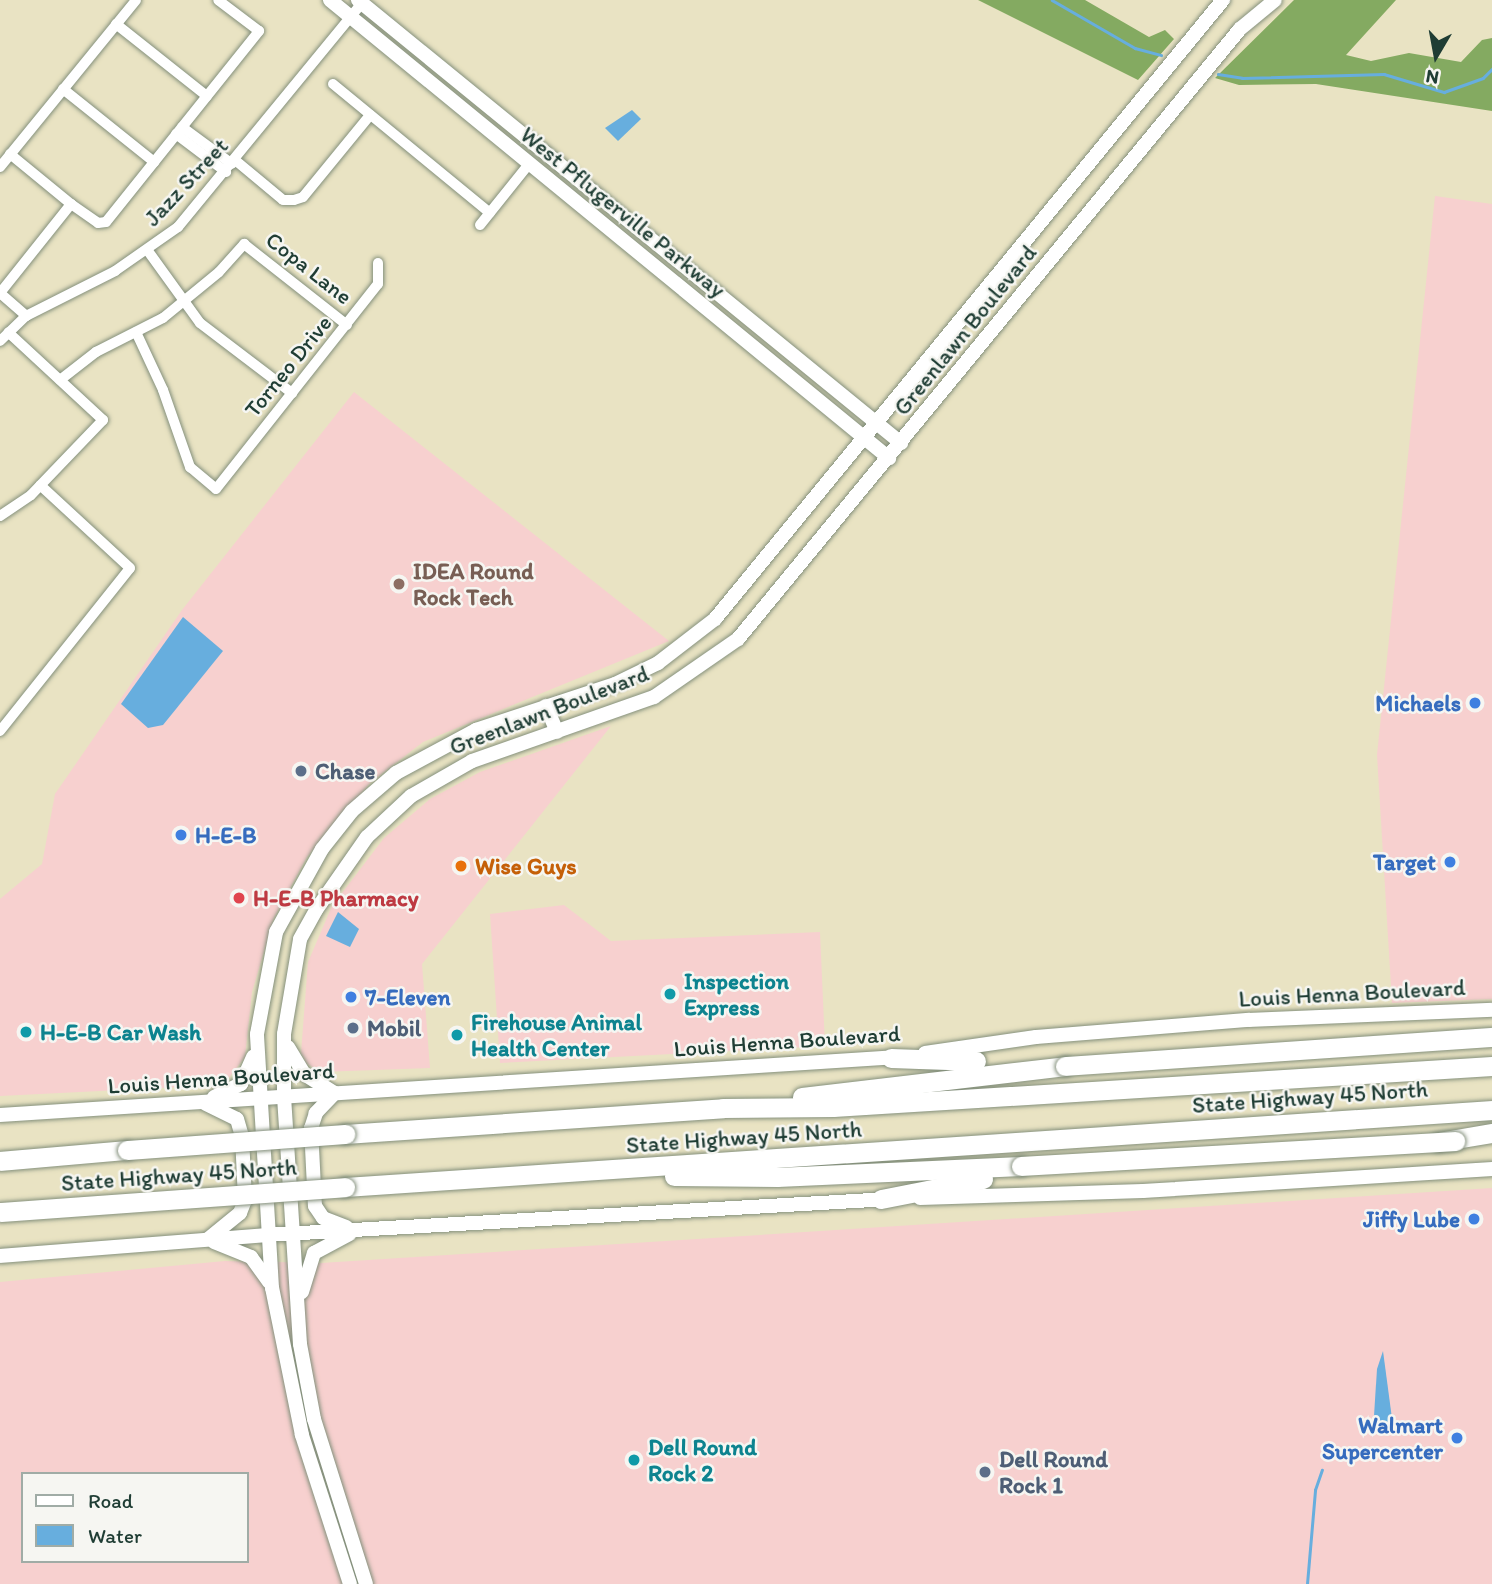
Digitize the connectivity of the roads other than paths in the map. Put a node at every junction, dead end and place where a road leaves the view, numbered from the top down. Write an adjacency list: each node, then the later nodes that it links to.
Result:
1 (136, 0): 8 (street)
2 (218, 0): 11 (street)
3 (330, 0): 7 (main road, West Pflugerville Parkway)
4 (1223, 0): 35 (main road, Greenlawn Boulevard)
5 (1275, 0): 37 (main road, Greenlawn Boulevard)
6 (360, 2): 7 (street, Jazz Street); 21 (main road, West Pflugerville Parkway)
7 (352, 19): 16 (main road, West Pflugerville Parkway); 17 (street, Jazz Street)
8 (116, 24): 10 (street); 11 (street)
9 (333, 85): 12 (street)
10 (63, 89): 14 (street); 15 (street)
11 (207, 96): 13 (street)
12 (370, 115): 17 (street); 20 (street)
13 (179, 131): 15 (street); 17 (street)
14 (10, 154): 18 (street); 19 (street)
15 (154, 162): 19 (street)
16 (529, 164): 20 (street); 23 (main road, West Pflugerville Parkway)
17 (231, 165): 24 (street, Jazz Street)
18 (0, 167)
19 (71, 204): 26 (street)
20 (490, 212): 22 (street)
21 (621, 215): 23 (main road); 35 (main road, West Pflugerville Parkway)
22 (480, 225)
23 (609, 230): 36 (main road, West Pflugerville Parkway)
24 (148, 251): 27 (street); 28 (street, Jazz Street)
25 (378, 263): 29 (street, Torneo Drive)
26 (0, 293): 28 (street)
27 (185, 301): 29 (street, Copa Lane); 31 (street); 34 (street)
28 (26, 316): 30 (street, Jazz Street)
29 (347, 325): 34 (street, Torneo Drive)
30 (8, 332): 32 (street, Jazz Street); 33 (street)
31 (136, 332): 33 (street); 34 (street, Torneo Drive)
32 (0, 341)
33 (60, 380): 39 (street)
34 (292, 393)
35 (874, 422): 36 (main road, Greenlawn Boulevard); 37 (main road, West Pflugerville Parkway)
36 (863, 437): 38 (main road, West Pflugerville Parkway); 41 (main road, Greenlawn Boulevard)
37 (901, 443): 38 (main road, Greenlawn Boulevard)
38 (889, 458): 43 (main road, Greenlawn Boulevard)
39 (40, 485): 40 (street); 42 (street)
40 (0, 516)
41 (546, 706): 43 (main road); 45 (main road, Greenlawn Boulevard)
42 (0, 731)
43 (557, 732): 46 (main road, Greenlawn Boulevard)
44 (1492, 1010): 48 (main road, Louis Henna Boulevard)
45 (257, 1034): 52 (main road, Greenlawn Boulevard); 53 (main road)
46 (284, 1034): 50 (main road); 51 (main road, Greenlawn Boulevard)
47 (1492, 1038): 48 (highway, bridge); 54 (highway, bridge)
48 (891, 1058): 50 (main road, Louis Henna Boulevard)
49 (1492, 1066): 54 (highway, State Highway 45 North)
50 (334, 1093): 51 (main road, Louis Henna Boulevard); 66 (main road)
51 (284, 1096): 52 (main road, Louis Henna Boulevard); 67 (main road, Greenlawn Boulevard)
52 (260, 1098): 53 (main road, Louis Henna Boulevard); 68 (main road, Greenlawn Boulevard)
53 (200, 1102): 56 (main road, Louis Henna Boulevard); 69 (main road)
54 (723, 1108): 60 (highway, State Highway 45 North, bridge)
55 (1492, 1110): 63 (highway, State Highway 45 North)
56 (0, 1115)
57 (1492, 1133): 64 (highway, bridge)
58 (1492, 1140): 63 (highway, bridge)
59 (0, 1149): 60 (highway)
60 (127, 1150): 61 (highway, State Highway 45 North)
61 (0, 1161)
62 (1492, 1169): 64 (main road)
63 (603, 1172): 65 (highway, State Highway 45 North, bridge)
64 (881, 1199): 66 (main road)
65 (0, 1213)
66 (358, 1231): 67 (main road); 72 (main road)
67 (292, 1233): 68 (main road); 72 (main road, Greenlawn Boulevard)
68 (267, 1235): 69 (main road); 71 (main road, Greenlawn Boulevard)
69 (206, 1239): 70 (main road); 71 (main road)
70 (0, 1256)
71 (272, 1288): 73 (main road, Greenlawn Boulevard)
72 (299, 1310): 74 (main road, Greenlawn Boulevard)
73 (291, 1393): 74 (main road); 75 (main road, Greenlawn Boulevard)
74 (314, 1419): 76 (main road, Greenlawn Boulevard)
75 (350, 1584)
76 (366, 1584)

